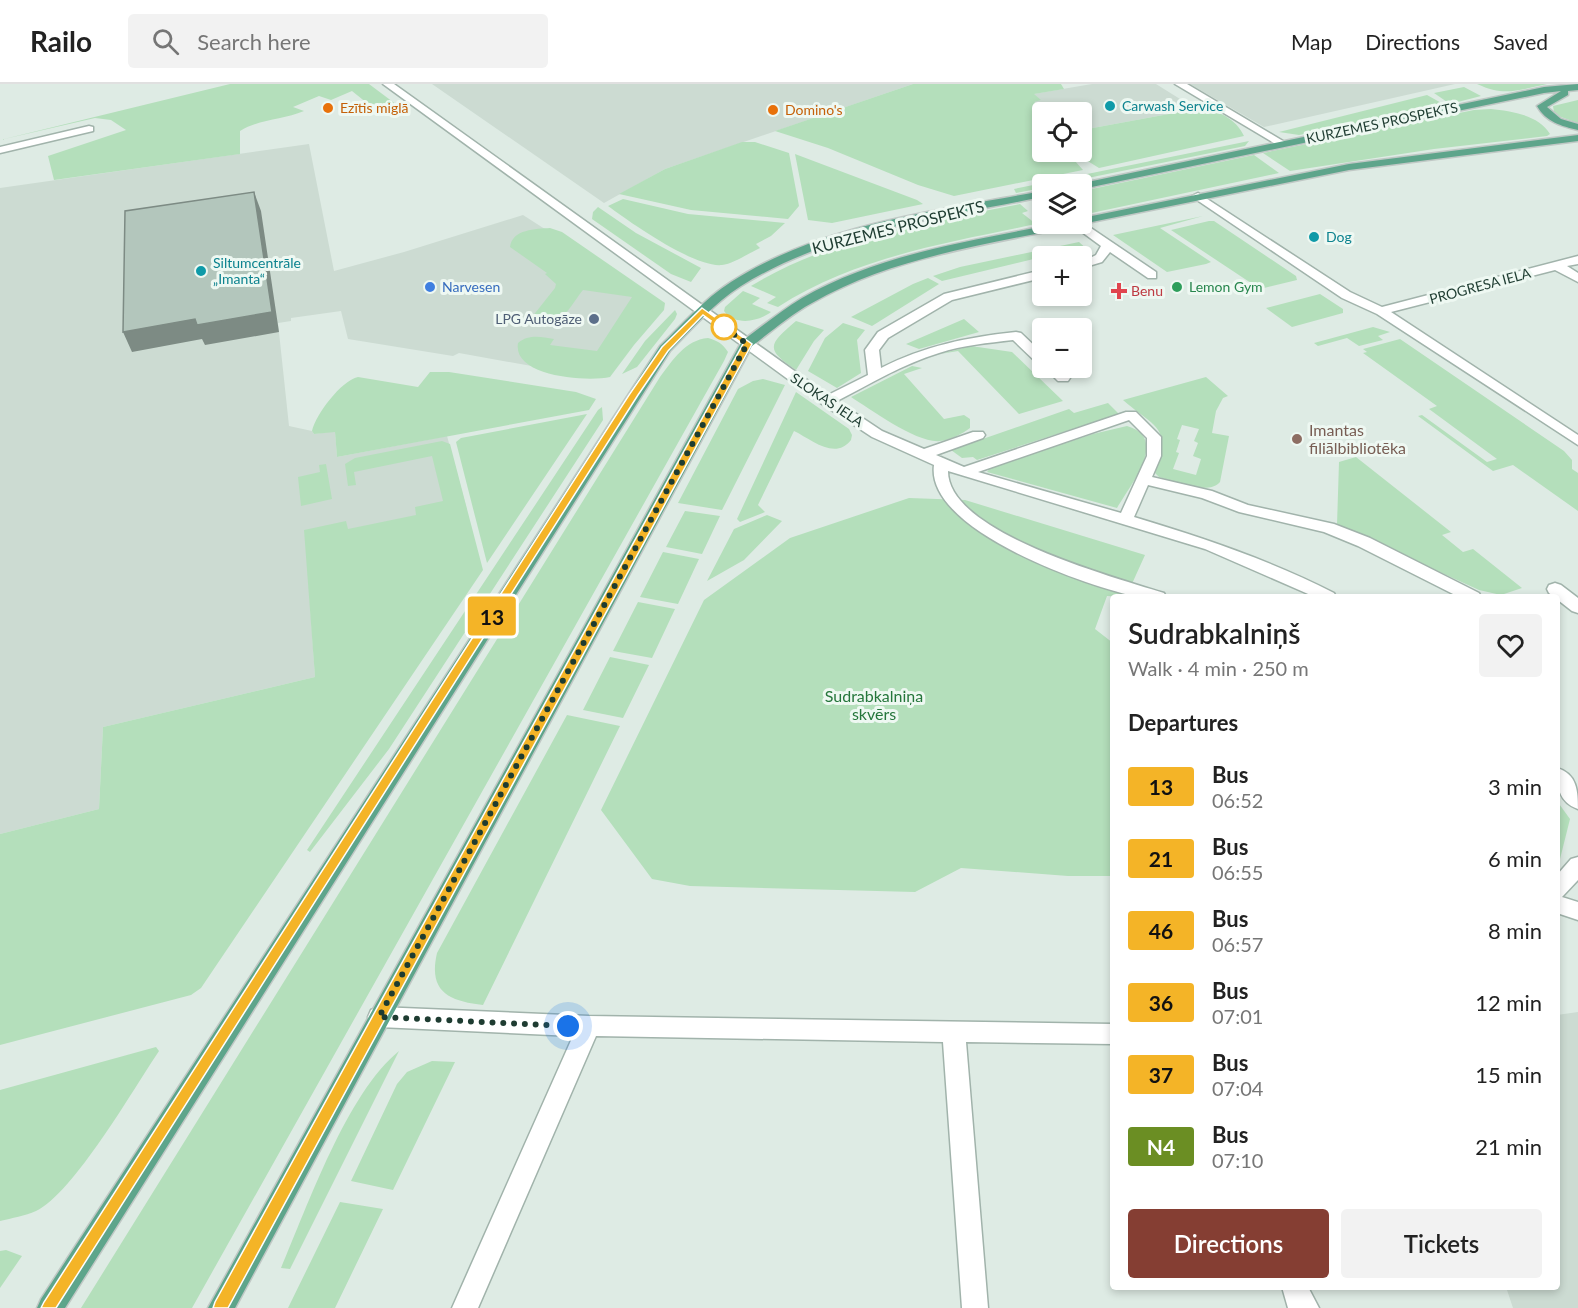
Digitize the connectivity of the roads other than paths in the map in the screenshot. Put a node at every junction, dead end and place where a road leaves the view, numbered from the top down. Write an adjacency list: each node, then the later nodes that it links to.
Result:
1 (388, 84): 22 (street, SLOKAS IELA)
2 (1180, 84): 7 (street)
3 (1573, 88): 4 (main road); 7 (main road, KURZEMES PROSPEKTS)
4 (1578, 127)
5 (88, 129): 8 (street)
6 (1578, 138): 11 (main road)
7 (1283, 144): 9 (main road, KURZEMES PROSPEKTS)
8 (0, 150)
9 (1092, 184)
10 (1032, 196): 22 (main road, KURZEMES PROSPEKTS)
11 (1198, 196): 12 (main road); 23 (street)
12 (1092, 219)
13 (1032, 232): 24 (main road, KURZEMES PROSPEKTS)
14 (1090, 234): 15 (street)
15 (1106, 247): 17 (street); 20 (street)
16 (1578, 260): 18 (street, PROGRESA IELA)
17 (1092, 263)
18 (1556, 265): 21 (street); 23 (street, PROGRESA IELA)
19 (1032, 276): 26 (street)
20 (1152, 276)
21 (1578, 278)
22 (702, 311): 24 (street, SLOKAS IELA); 51 (main road, KURZEMES PROSPEKTS)
23 (1381, 311): 29 (street)
24 (747, 344): 27 (street, SLOKAS IELA); 46 (main road, KURZEMES PROSPEKTS)
25 (1032, 351): 26 (street)
26 (875, 376): 27 (street)
27 (827, 401): 30 (street, SLOKAS IELA)
28 (978, 435): 30 (street)
29 (1578, 441)
30 (921, 455): 31 (street, SLOKAS IELA)
31 (942, 464): 32 (street, SLOKAS IELA); 36 (street)
32 (963, 472): 33 (street); 34 (street, SLOKAS IELA)
33 (1145, 480): 34 (street); 38 (street)
34 (1126, 519): 37 (street, SLOKAS IELA)
35 (1555, 589): 39 (street)
36 (1149, 594)
37 (1322, 594)
38 (1467, 594)
39 (1578, 607)
40 (1560, 779): 41 (street)
41 (1578, 801)
42 (1578, 865): 43 (street)
43 (1560, 886)
44 (1560, 905): 45 (street)
45 (1578, 911)
46 (379, 1017): 47 (street); 52 (main road, KURZEMES PROSPEKTS)
47 (589, 1026): 48 (street); 53 (street)
48 (954, 1032): 49 (street); 54 (street)
49 (1110, 1034)
50 (1295, 1290): 55 (street)
51 (50, 1308)
52 (221, 1308)
53 (465, 1308)
54 (975, 1308)
55 (1306, 1308)

